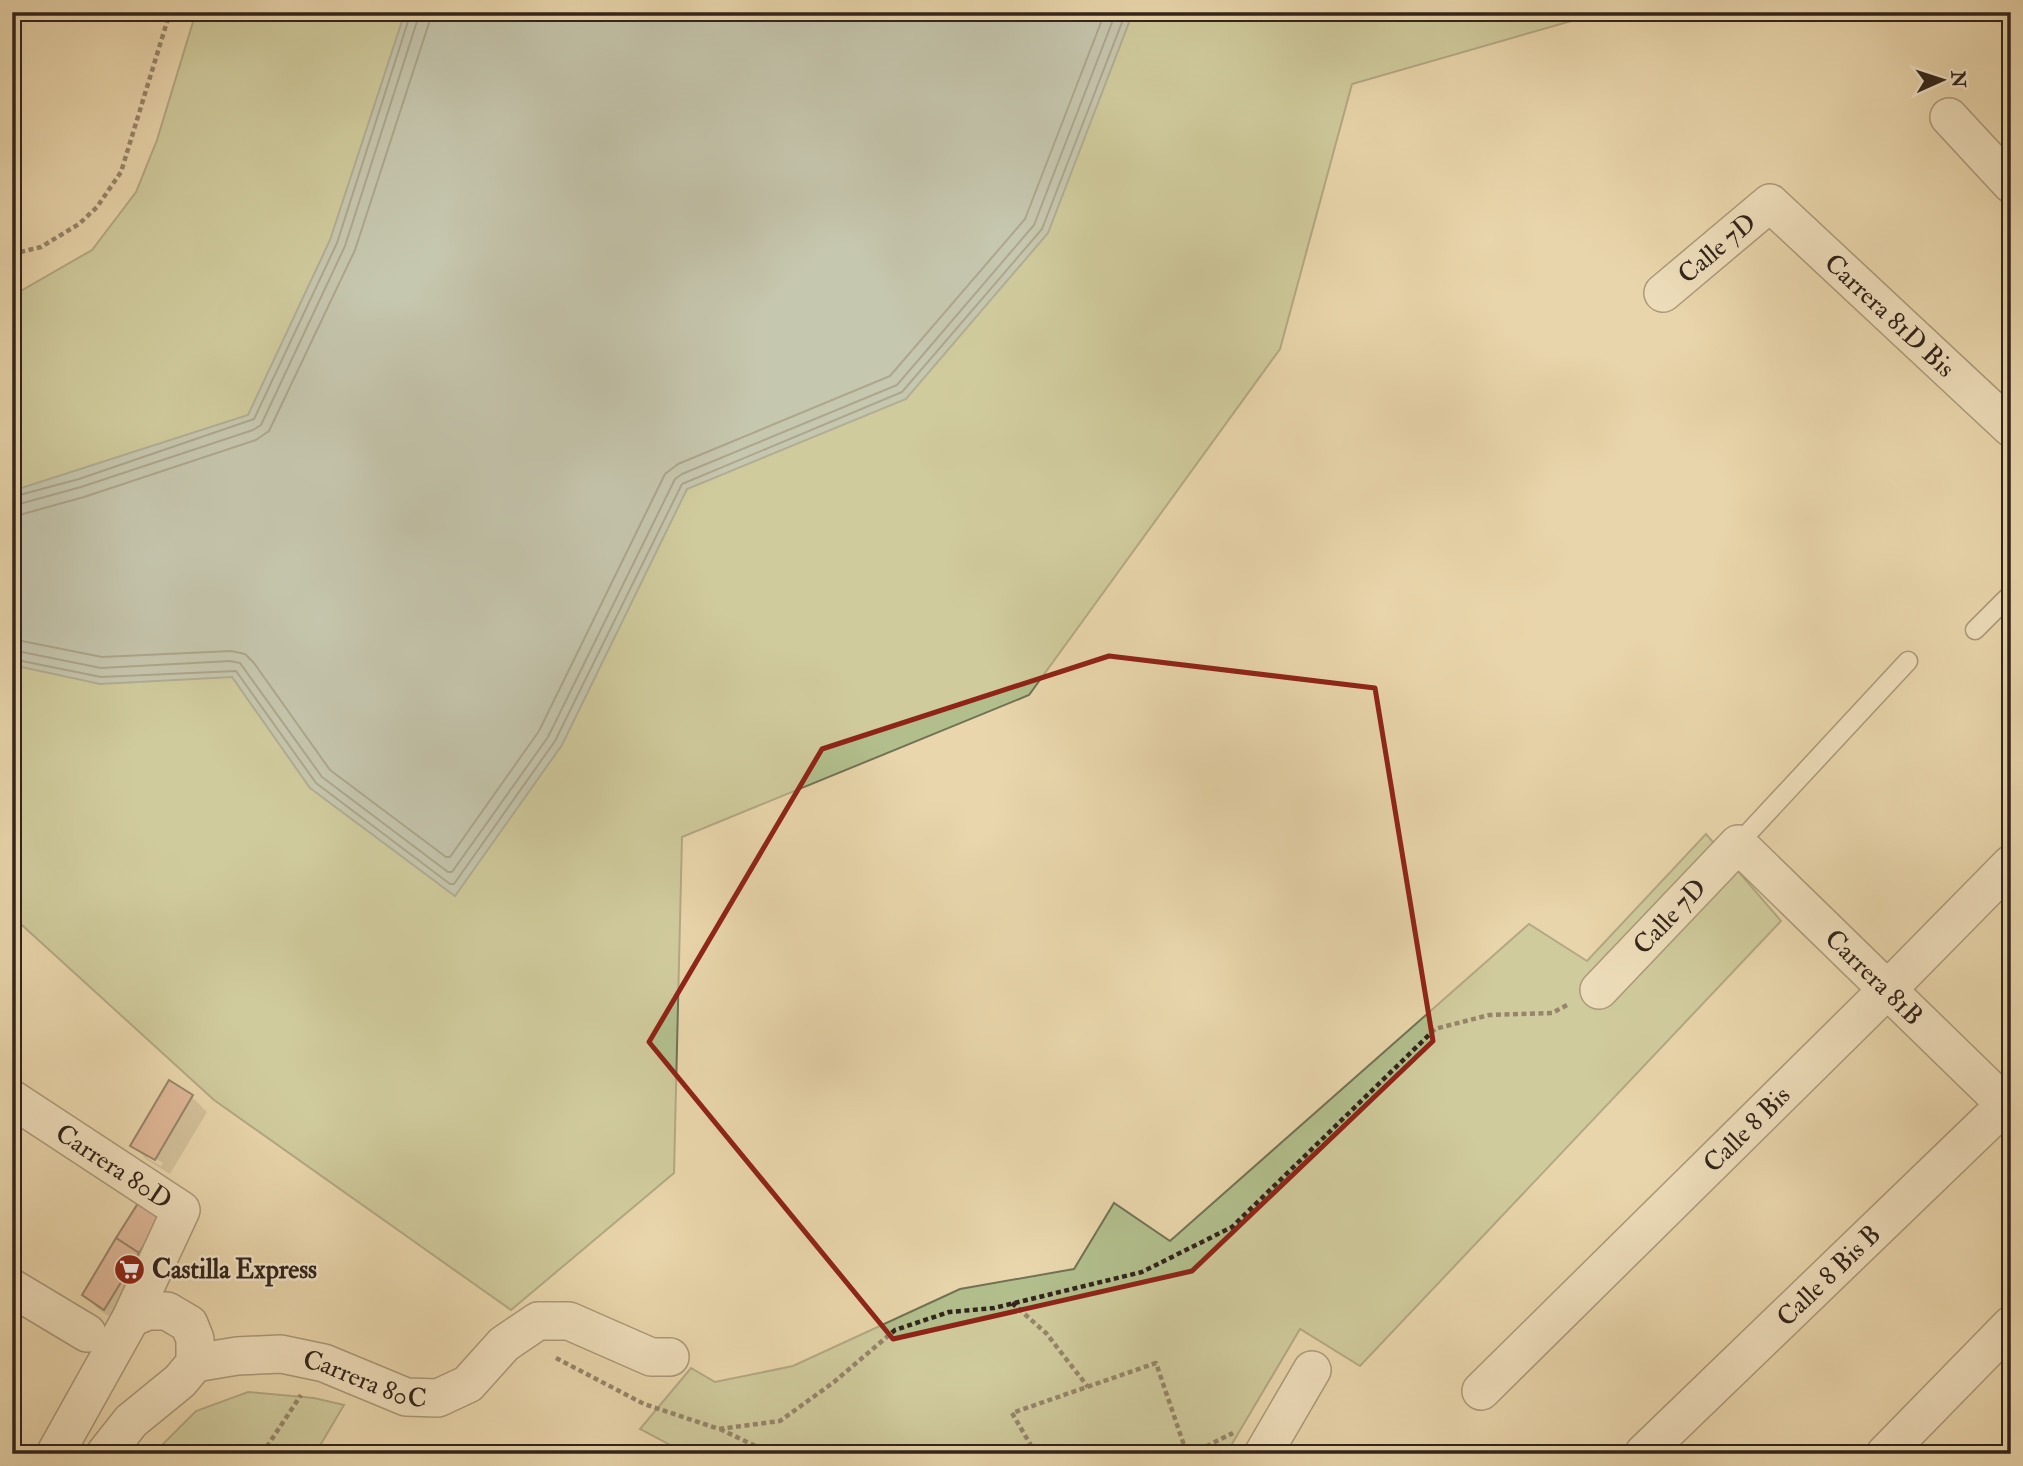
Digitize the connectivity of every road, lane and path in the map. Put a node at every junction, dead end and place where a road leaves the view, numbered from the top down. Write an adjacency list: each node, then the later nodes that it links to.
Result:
1 (170, 12): 5 (path)
2 (1949, 117): 3 (street)
3 (2011, 184)
4 (1770, 203): 6 (street, Calle 7D); 7 (street, Carrera 81D Bis)
5 (12, 254)
6 (1663, 293)
7 (2011, 428)
8 (2011, 594): 9 (lane)
9 (1975, 630)
10 (1908, 661): 11 (lane)
11 (1738, 844): 13 (street, Carrera 81B); 14 (street, Calle 7D)
12 (2011, 864): 13 (street, Calle 8 Bis)
13 (1888, 989): 16 (street, Carrera 81B); 28 (street, Calle 8 Bis)
14 (1599, 990): 18 (path)
15 (12, 1099): 19 (street, Carrera 80D)
16 (2009, 1104): 30 (street, Calle 8 Bis B)
17 (12, 1288): 21 (street)
18 (1012, 1303): 27 (path); 29 (path)
19 (131, 1318): 24 (street); 31 (street)
20 (2011, 1325): 38 (street)
21 (87, 1333)
22 (515, 1336): 23 (street, Carrera 80C); 25 (street, Carrera 80C); 29 (path)
23 (670, 1357)
24 (195, 1363): 25 (street, Carrera 80C); 32 (street)
25 (324, 1363): 33 (path)
26 (1312, 1370): 37 (street)
27 (1088, 1387): 35 (path); 36 (path)
28 (1481, 1391)
29 (719, 1429): 34 (path)
30 (1644, 1453)
31 (55, 1454)
32 (105, 1454)
33 (262, 1454)
34 (772, 1454)
35 (1036, 1454)
36 (1186, 1454)
37 (1263, 1454)
38 (1885, 1454)

